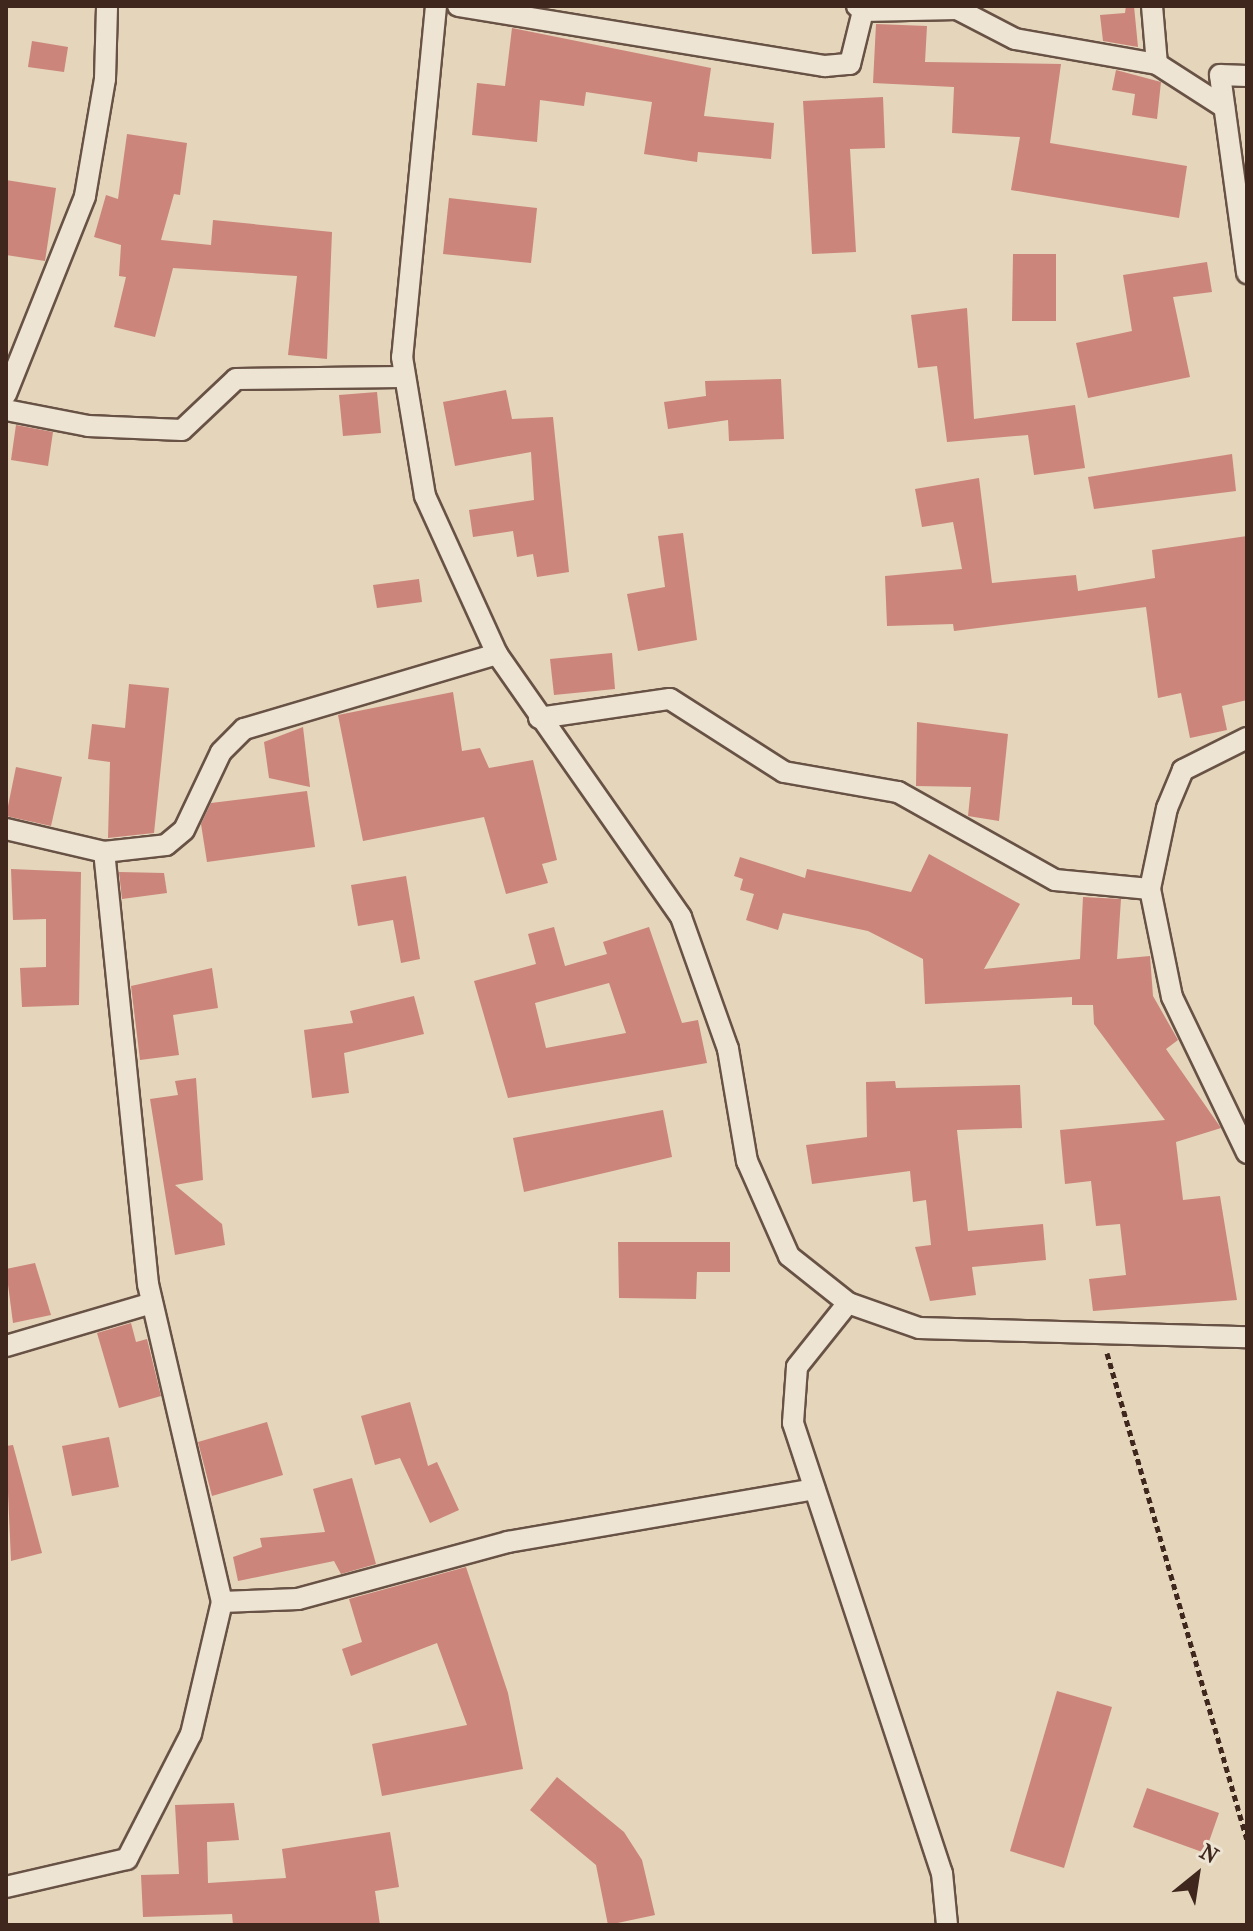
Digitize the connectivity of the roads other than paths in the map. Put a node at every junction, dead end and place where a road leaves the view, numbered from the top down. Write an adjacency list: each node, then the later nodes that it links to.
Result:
1 (107, 6): 11 (street)
2 (436, 6): 10 (street)
3 (458, 6): 5 (street)
4 (1152, 6): 6 (street)
5 (860, 8): 6 (street)
6 (1157, 64): 8 (street)
7 (1247, 76): 8 (street)
8 (1224, 107): 9 (street)
9 (1247, 273)
10 (402, 377): 12 (street); 13 (street)
11 (6, 394)
12 (6, 410)
13 (497, 654): 14 (street); 17 (street)
14 (539, 718): 18 (street); 21 (street)
15 (1247, 738): 18 (street)
16 (6, 829): 17 (street)
17 (104, 852): 20 (street)
18 (1150, 889): 19 (street)
19 (1247, 1153)
20 (152, 1303): 23 (street); 25 (street)
21 (848, 1303): 22 (street); 24 (street)
22 (1247, 1337)
23 (6, 1346)
24 (814, 1489): 25 (street); 27 (street)
25 (222, 1602): 26 (street)
26 (6, 1887)
27 (947, 1925)

